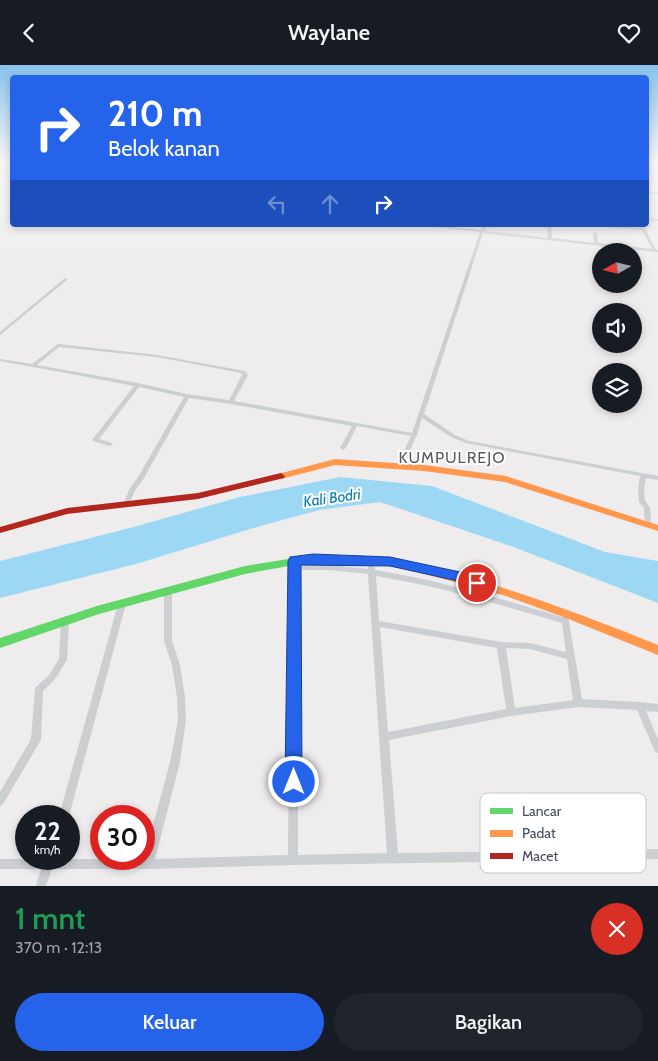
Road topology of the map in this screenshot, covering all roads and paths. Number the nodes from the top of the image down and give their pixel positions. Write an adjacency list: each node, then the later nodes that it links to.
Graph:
1 (457, 227): 6 (street)
2 (485, 227): 6 (street)
3 (549, 227): 8 (street)
4 (615, 227): 5 (street)
5 (642, 227): 12 (street)
6 (482, 232): 8 (street); 20 (street)
7 (596, 233): 9 (street)
8 (550, 239): 10 (street)
9 (596, 243)
10 (592, 244)
11 (642, 249): 12 (street)
12 (657, 251)
13 (66, 279): 14 (street)
14 (0, 334)
15 (0, 360): 16 (street)
16 (32, 366): 17 (street); 19 (street)
17 (138, 385): 18 (street); 23 (street)
18 (187, 397): 19 (street); 28 (street)
19 (231, 402): 21 (street)
20 (421, 415): 22 (street); 26 (street)
21 (354, 425): 22 (street); 24 (street)
22 (414, 435): 25 (street)
23 (110, 445)
24 (343, 448)
25 (399, 467): 28 (street); 29 (street)
26 (642, 475): 27 (street); 29 (street)
27 (658, 478)
28 (127, 502): 31 (street)
29 (648, 524): 30 (street)
30 (658, 528)
31 (0, 530)
32 (370, 561): 33 (street); 34 (street); 37 (street)
33 (294, 564): 34 (street); 35 (street); 55 (street)
34 (372, 572): 37 (street); 39 (street)
35 (168, 592): 36 (street); 52 (street)
36 (122, 604): 38 (street); 51 (street)
37 (564, 617): 42 (street); 43 (street)
38 (64, 621): 40 (street); 50 (street)
39 (376, 623): 41 (street); 48 (street)
40 (0, 643)
41 (501, 645): 43 (street); 47 (street)
42 (658, 650)
43 (570, 657): 44 (street)
44 (578, 703): 45 (street); 47 (street)
45 (639, 706): 46 (street); 49 (street)
46 (658, 708)
47 (511, 712): 48 (street)
48 (384, 737): 54 (street)
49 (658, 749)
50 (0, 801)
51 (67, 805)
52 (155, 838)
53 (480, 857): 54 (street)
54 (393, 858): 55 (street)
55 (293, 859): 58 (street)
56 (15, 863): 57 (street)
57 (0, 864)
58 (155, 864)
59 (47, 870): 60 (street)
60 (41, 886)

